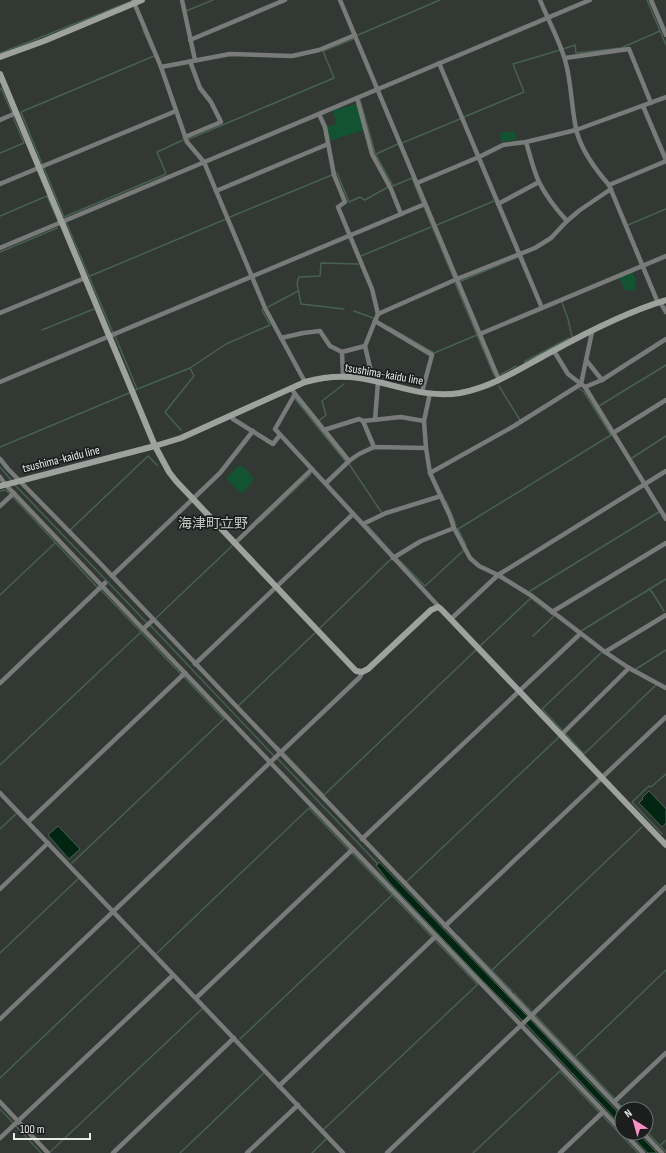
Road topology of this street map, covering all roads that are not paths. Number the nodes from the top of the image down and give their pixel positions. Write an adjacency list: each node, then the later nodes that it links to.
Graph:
1 (142, 0): 8 (street)
2 (182, 0): 12 (street)
3 (285, 0): 12 (street)
4 (340, 0): 10 (street)
5 (540, 0): 9 (street)
6 (590, 0): 9 (street)
7 (651, 0): 11 (street)
8 (134, 2): 13 (street); 17 (street)
9 (547, 18): 14 (street); 16 (street)
10 (355, 35): 15 (street); 19 (street)
11 (666, 35)
12 (190, 40): 15 (street)
13 (0, 57)
14 (565, 58): 22 (street); 28 (street)
15 (193, 60): 17 (street); 29 (street)
16 (439, 63): 19 (street); 32 (street)
17 (161, 67): 24 (street)
18 (0, 74): 25 (street)
19 (378, 89): 21 (street); 37 (street)
20 (666, 97): 22 (street)
21 (357, 98): 26 (street); 43 (street)
22 (651, 103): 23 (street)
23 (643, 106): 28 (street); 33 (street)
24 (176, 111): 29 (street); 35 (street)
25 (16, 113): 27 (street); 35 (street)
26 (319, 114): 31 (street); 34 (street)
27 (0, 120)
28 (576, 130): 30 (street); 39 (street)
29 (185, 137): 34 (street)
30 (526, 142): 32 (street); 36 (street)
31 (328, 144): 40 (street); 46 (street)
32 (479, 157): 37 (street); 42 (street)
33 (666, 161): 39 (street)
34 (204, 162): 40 (street); 45 (street)
35 (39, 168): 38 (street); 45 (street)
36 (539, 182): 42 (street); 44 (street)
37 (417, 183): 41 (street)
38 (0, 184)
39 (610, 187): 44 (street); 50 (street)
40 (216, 191): 51 (street)
41 (425, 204): 43 (street); 53 (street)
42 (498, 204): 48 (street)
43 (402, 214): 46 (street)
44 (566, 221): 48 (street)
45 (62, 222): 47 (street); 52 (street)
46 (350, 236): 51 (street); 58 (street)
47 (0, 248)
48 (519, 253): 53 (street); 55 (street)
49 (666, 256): 50 (street)
50 (642, 266): 54 (street); 55 (street)
51 (252, 277): 62 (street); 63 (street)
52 (85, 278): 57 (street); 62 (street)
53 (457, 279): 58 (street); 61 (street)
54 (661, 302): 56 (street); 60 (street, tsushima-kaidu line)
55 (542, 308): 61 (street)
56 (666, 312)
57 (0, 313)
58 (378, 314): 59 (street)
59 (375, 321): 65 (street); 77 (street)
60 (592, 332): 66 (street, tsushima-kaidu line); 68 (street)
61 (480, 334): 70 (street)
62 (109, 336): 73 (street); 89 (street)
63 (281, 338): 67 (street); 74 (street)
64 (666, 339): 71 (street)
65 (365, 346): 67 (street); 72 (street)
66 (554, 351): 70 (street, tsushima-kaidu line); 75 (street)
67 (342, 352): 69 (street)
68 (586, 360): 71 (street); 75 (street)
69 (343, 376): 72 (street, tsushima-kaidu line); 74 (street, tsushima-kaidu line)
70 (499, 380): 78 (street, tsushima-kaidu line)
71 (602, 380): 75 (street)
72 (376, 381): 77 (street, tsushima-kaidu line); 82 (street)
73 (0, 382)
74 (305, 382): 76 (street, tsushima-kaidu line)
75 (583, 386): 87 (street); 96 (street)
76 (291, 388): 79 (street); 81 (street, tsushima-kaidu line)
77 (422, 392): 78 (street, tsushima-kaidu line)
78 (430, 393): 84 (street)
79 (295, 394): 85 (street); 88 (street)
80 (666, 400): 87 (street)
81 (231, 416): 86 (street); 89 (street, tsushima-kaidu line)
82 (375, 420): 83 (street); 84 (street)
83 (363, 421): 85 (street); 90 (street)
84 (424, 421): 91 (street)
85 (324, 430): 93 (street)
86 (253, 431): 88 (street); 104 (street)
87 (613, 433): 100 (street)
88 (280, 435): 94 (street)
89 (155, 446): 98 (street, tsushima-kaidu line); 104 (street)
90 (374, 447): 91 (street); 93 (street)
91 (426, 448): 96 (street)
92 (0, 459): 98 (street)
93 (349, 461): 99 (street)
94 (312, 469): 99 (street); 111 (street)
95 (666, 471): 100 (street)
96 (430, 473): 103 (street)
97 (0, 477): 101 (street)
98 (18, 481): 101 (street, tsushima-kaidu line); 114 (street)
99 (326, 483): 106 (street)
100 (645, 484): 107 (street); 113 (street)
101 (2, 485): 102 (street)
102 (14, 493): 105 (street); 115 (street)
103 (441, 496): 108 (street); 109 (street)
104 (193, 499): 111 (street); 114 (street)
105 (0, 506)
106 (353, 514): 108 (street); 116 (street)
107 (666, 519)
108 (363, 524): 112 (street)
109 (454, 528): 112 (street); 113 (street)
110 (666, 542): 118 (street)
111 (235, 543): 116 (street)
112 (393, 558): 117 (street)
113 (498, 575): 118 (street); 120 (street)
114 (112, 576): 121 (street)
115 (104, 584): 122 (street); 129 (street)
116 (276, 587): 125 (street); 127 (street)
117 (441, 609): 120 (street); 127 (street)
118 (552, 612): 123 (street)
119 (666, 615): 124 (street)
120 (451, 619): 131 (street)
121 (152, 621): 122 (street); 125 (street)
122 (145, 628): 128 (street)
123 (580, 634): 124 (street); 131 (street)
124 (605, 652): 126 (street)
125 (194, 664): 134 (street)
126 (629, 668): 130 (street); 133 (street)
127 (362, 672): 134 (street)
128 (185, 673): 135 (street); 138 (street)
129 (0, 683)
130 (665, 687)
131 (519, 691): 133 (street); 139 (street)
132 (666, 717): 136 (street)
133 (561, 735): 136 (street)
134 (279, 753): 135 (street); 139 (street)
135 (271, 761): 142 (street); 145 (street)
136 (601, 778): 141 (street); 146 (street)
137 (0, 793): 138 (street)
138 (28, 822): 140 (street)
139 (362, 839): 146 (street)
140 (48, 843): 144 (street); 145 (street)
141 (666, 845)
142 (353, 849): 147 (street); 149 (street)
143 (666, 887): 150 (street)
144 (0, 889)
145 (113, 912): 148 (street); 151 (street)
146 (445, 926): 150 (street)
147 (436, 936): 152 (street); 155 (street)
148 (173, 975): 149 (street); 162 (street)
149 (196, 998): 153 (street)
150 (530, 1016): 152 (street); 158 (street)
151 (0, 1019)
152 (522, 1024): 160 (street); 170 (street)
153 (234, 1038): 155 (street); 167 (street)
154 (666, 1053): 156 (street)
155 (279, 1086): 159 (street)
156 (615, 1101)
157 (0, 1102): 162 (street)
158 (614, 1102)
159 (298, 1105): 168 (street); 169 (street)
160 (603, 1112): 161 (street); 171 (street)
161 (614, 1123)
162 (16, 1124): 163 (street); 166 (street)
163 (0, 1138)
164 (632, 1141): 172 (street)
165 (651, 1141): 173 (street)
166 (48, 1153)
167 (113, 1153)
168 (247, 1153)
169 (343, 1153)
170 (387, 1153)
171 (560, 1153)
172 (643, 1153)
173 (662, 1153)

